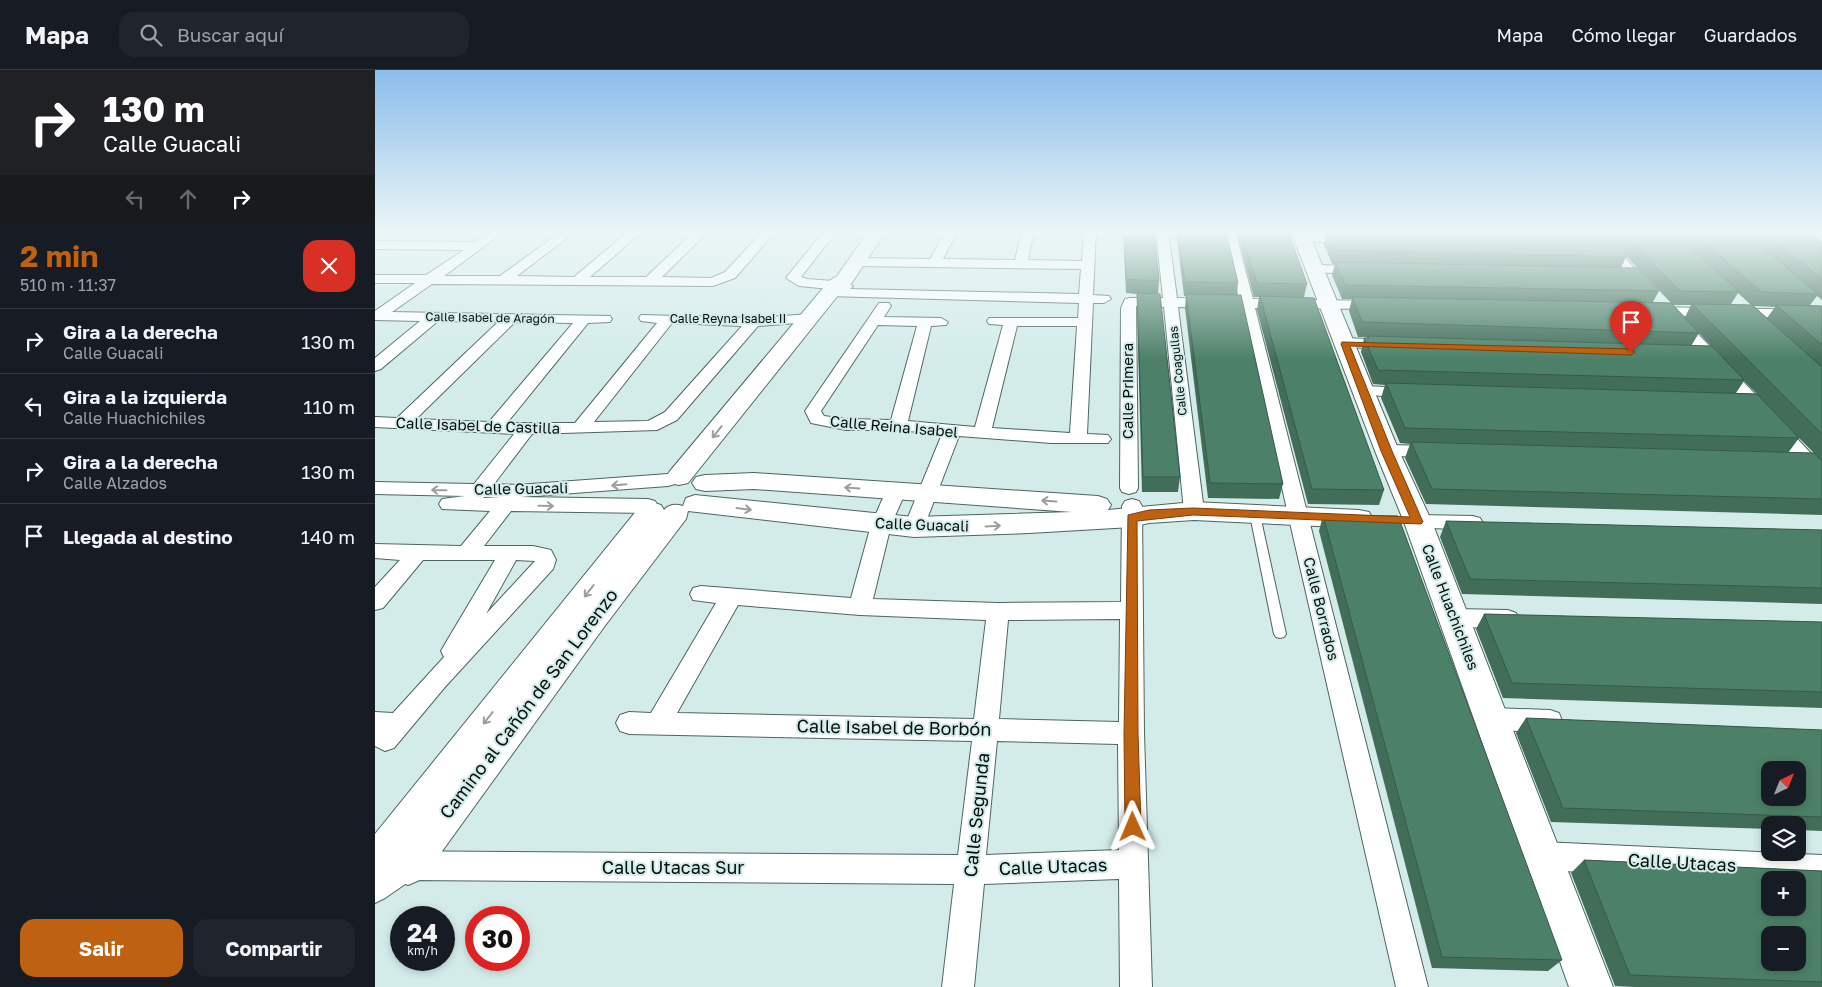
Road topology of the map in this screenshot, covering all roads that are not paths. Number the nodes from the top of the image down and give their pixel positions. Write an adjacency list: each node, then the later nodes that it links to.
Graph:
1 (436, 274): 16 (street)
2 (511, 274): 17 (street)
3 (586, 274): 18 (street)
4 (658, 274): 19 (street)
5 (731, 274): 19 (street)
6 (796, 274): 20 (street)
7 (849, 274): 20 (street, Camino al Cañón de San Lorenzo)
8 (1089, 274): 21 (street)
9 (1167, 274): 24 (street, Calle Coagullas)
10 (1239, 274): 25 (street, Calle Borrados)
11 (1315, 274): 26 (street, Calle Huachichiles)
12 (1631, 274): 14 (street)
13 (1613, 275): 14 (street)
14 (1633, 276): 30 (street)
15 (375, 279): 16 (street)
16 (428, 279): 17 (street); 32 (street)
17 (503, 280): 18 (street)
18 (577, 281): 19 (street)
19 (649, 282)
20 (840, 288): 21 (street); 36 (street, Camino al Cañón de San Lorenzo); 75 (street, Camino al Cañón de San Lorenzo)
21 (1088, 299): 22 (street); 45 (street)
22 (1104, 299)
23 (1735, 300): 31 (street)
24 (1170, 301): 25 (street); 79 (street, Calle Primera); 80 (street, Calle Coagullas)
25 (1246, 302): 26 (street); 83 (street, Calle Borrados)
26 (1329, 304): 27 (street); 47 (street, Calle Huachichiles)
27 (1397, 305)
28 (1820, 309): 31 (street)
29 (1639, 311): 30 (street)
30 (1669, 312): 31 (street); 50 (street)
31 (1749, 313): 46 (street)
32 (376, 316): 33 (street, Calle Isabel de Aragón)
33 (433, 318): 34 (street, Calle Isabel de Aragón); 51 (street)
34 (511, 318): 37 (street, Calle Isabel de Aragón); 57 (street)
35 (645, 318): 39 (street, Calle Reyna Isabel II)
36 (810, 318): 40 (street, Calle Reyna Isabel II); 75 (street, Camino al Cañón de San Lorenzo, one-way to 75)
37 (584, 319): 38 (street, Calle Isabel de Aragón); 59 (street)
38 (605, 319)
39 (668, 319): 40 (street, Calle Reyna Isabel II); 61 (street, Calle Isabel de Castilla)
40 (754, 322): 61 (street, Calle Isabel de Castilla)
41 (925, 322): 42 (street); 58 (street); 58 (street, Calle Reina Isabel)
42 (941, 322)
43 (994, 322): 44 (street)
44 (1011, 322): 45 (street); 63 (street)
45 (1085, 322): 65 (street)
46 (1764, 327)
47 (1345, 344): 48 (street); 52 (street, Calle Huachichiles)
48 (1404, 345)
49 (1688, 354): 50 (street)
50 (1707, 354): 55 (street)
51 (375, 366)
52 (1364, 391): 53 (street); 66 (street, Calle Huachichiles)
53 (1424, 393)
54 (1731, 402): 55 (street)
55 (1751, 402): 69 (street)
56 (375, 422): 57 (street, Calle Isabel de Castilla)
57 (401, 424): 59 (street, Calle Isabel de Castilla)
58 (898, 426): 62 (street, Calle Reina Isabel)
59 (494, 427): 60 (street, Calle Isabel de Castilla)
60 (527, 428): 61 (street, Calle Isabel de Castilla); 76 (street)
61 (581, 428)
62 (952, 432): 63 (street, Calle Reina Isabel); 74 (street)
63 (983, 434): 65 (street, Calle Reina Isabel)
64 (1102, 439): 65 (street, Calle Reina Isabel)
65 (1078, 440)
66 (1387, 451): 67 (street); 84 (street, Calle Huachichiles)
67 (1455, 452)
68 (1789, 461): 69 (street)
69 (1808, 461): 70 (street)
70 (1822, 476)
71 (375, 488): 76 (street, Calle Guacali, one-way to 71)
72 (517, 491): 75 (street, Calle Guacali, one-way to 72); 76 (street, Calle Guacali); 78 (street)
73 (896, 492): 74 (street, Calle Guacali); 75 (street, Calle Guacali, one-way to 75); 86 (street)
74 (928, 493): 81 (street, Calle Guacali, one-way to 74); 87 (street)
75 (678, 494): 78 (street, Calle Guacali, one-way to 75); 86 (street, Calle Guacali, one-way to 86); 111 (street, Camino al Cañón de San Lorenzo, one-way to 111); 112 (street, Camino al Cañón de San Lorenzo)
76 (474, 497): 77 (street, Calle Guacali); 78 (street, Calle Guacali)
77 (375, 501)
78 (504, 506): 90 (street)
79 (1135, 507): 80 (street, Calle Guacali); 81 (street, Calle Guacali); 96 (street, Calle Primera)
80 (1193, 511): 82 (street, Calle Guacali)
81 (1079, 512): 87 (street, Calle Guacali, one-way to 81)
82 (1255, 515): 83 (street, Calle Guacali); 100 (lane)
83 (1299, 516): 84 (street, Calle Guacali); 118 (street, Calle Borrados)
84 (1417, 522): 85 (street, Calle Guacali); 98 (street, Calle Huachichiles)
85 (1497, 524)
86 (881, 525): 87 (street, Calle Guacali); 95 (street)
87 (914, 527)
88 (375, 551): 89 (street)
89 (418, 553): 90 (street); 94 (street)
90 (467, 553): 91 (street)
91 (510, 554): 101 (street); 101 (street)
92 (701, 594): 93 (street)
93 (733, 596): 95 (street); 105 (street)
94 (375, 602)
95 (860, 608): 97 (street)
96 (1132, 610): 97 (street); 108 (street, Calle Primera)
97 (998, 612): 107 (street, Calle Segunda)
98 (1454, 618): 99 (street); 102 (street, Calle Huachichiles)
99 (1533, 620)
100 (1279, 634)
101 (437, 680): 106 (street)
102 (1492, 719): 103 (street); 109 (street, Calle Huachichiles)
103 (1569, 722)
104 (629, 723): 105 (street, Calle Isabel de Borbón)
105 (658, 724): 107 (street, Calle Isabel de Borbón)
106 (387, 729)
107 (985, 730): 108 (street, Calle Isabel de Borbón); 114 (street, Calle Segunda)
108 (1131, 733): 110 (street, Calle Primera)
109 (1542, 856): 113 (street, Calle Utacas); 119 (street, Calle Huachichiles)
110 (1134, 864): 114 (street, Calle Utacas); 117 (street, Calle Primera)
111 (375, 865): 112 (street, Calle Utacas Sur)
112 (408, 865): 114 (street, Calle Utacas Sur); 115 (street, Camino al Cañón de San Lorenzo)
113 (1822, 869)
114 (972, 870): 116 (street, Calle Segunda)
115 (375, 888)
116 (958, 987)
117 (1136, 987)
118 (1411, 987)
119 (1591, 987)

